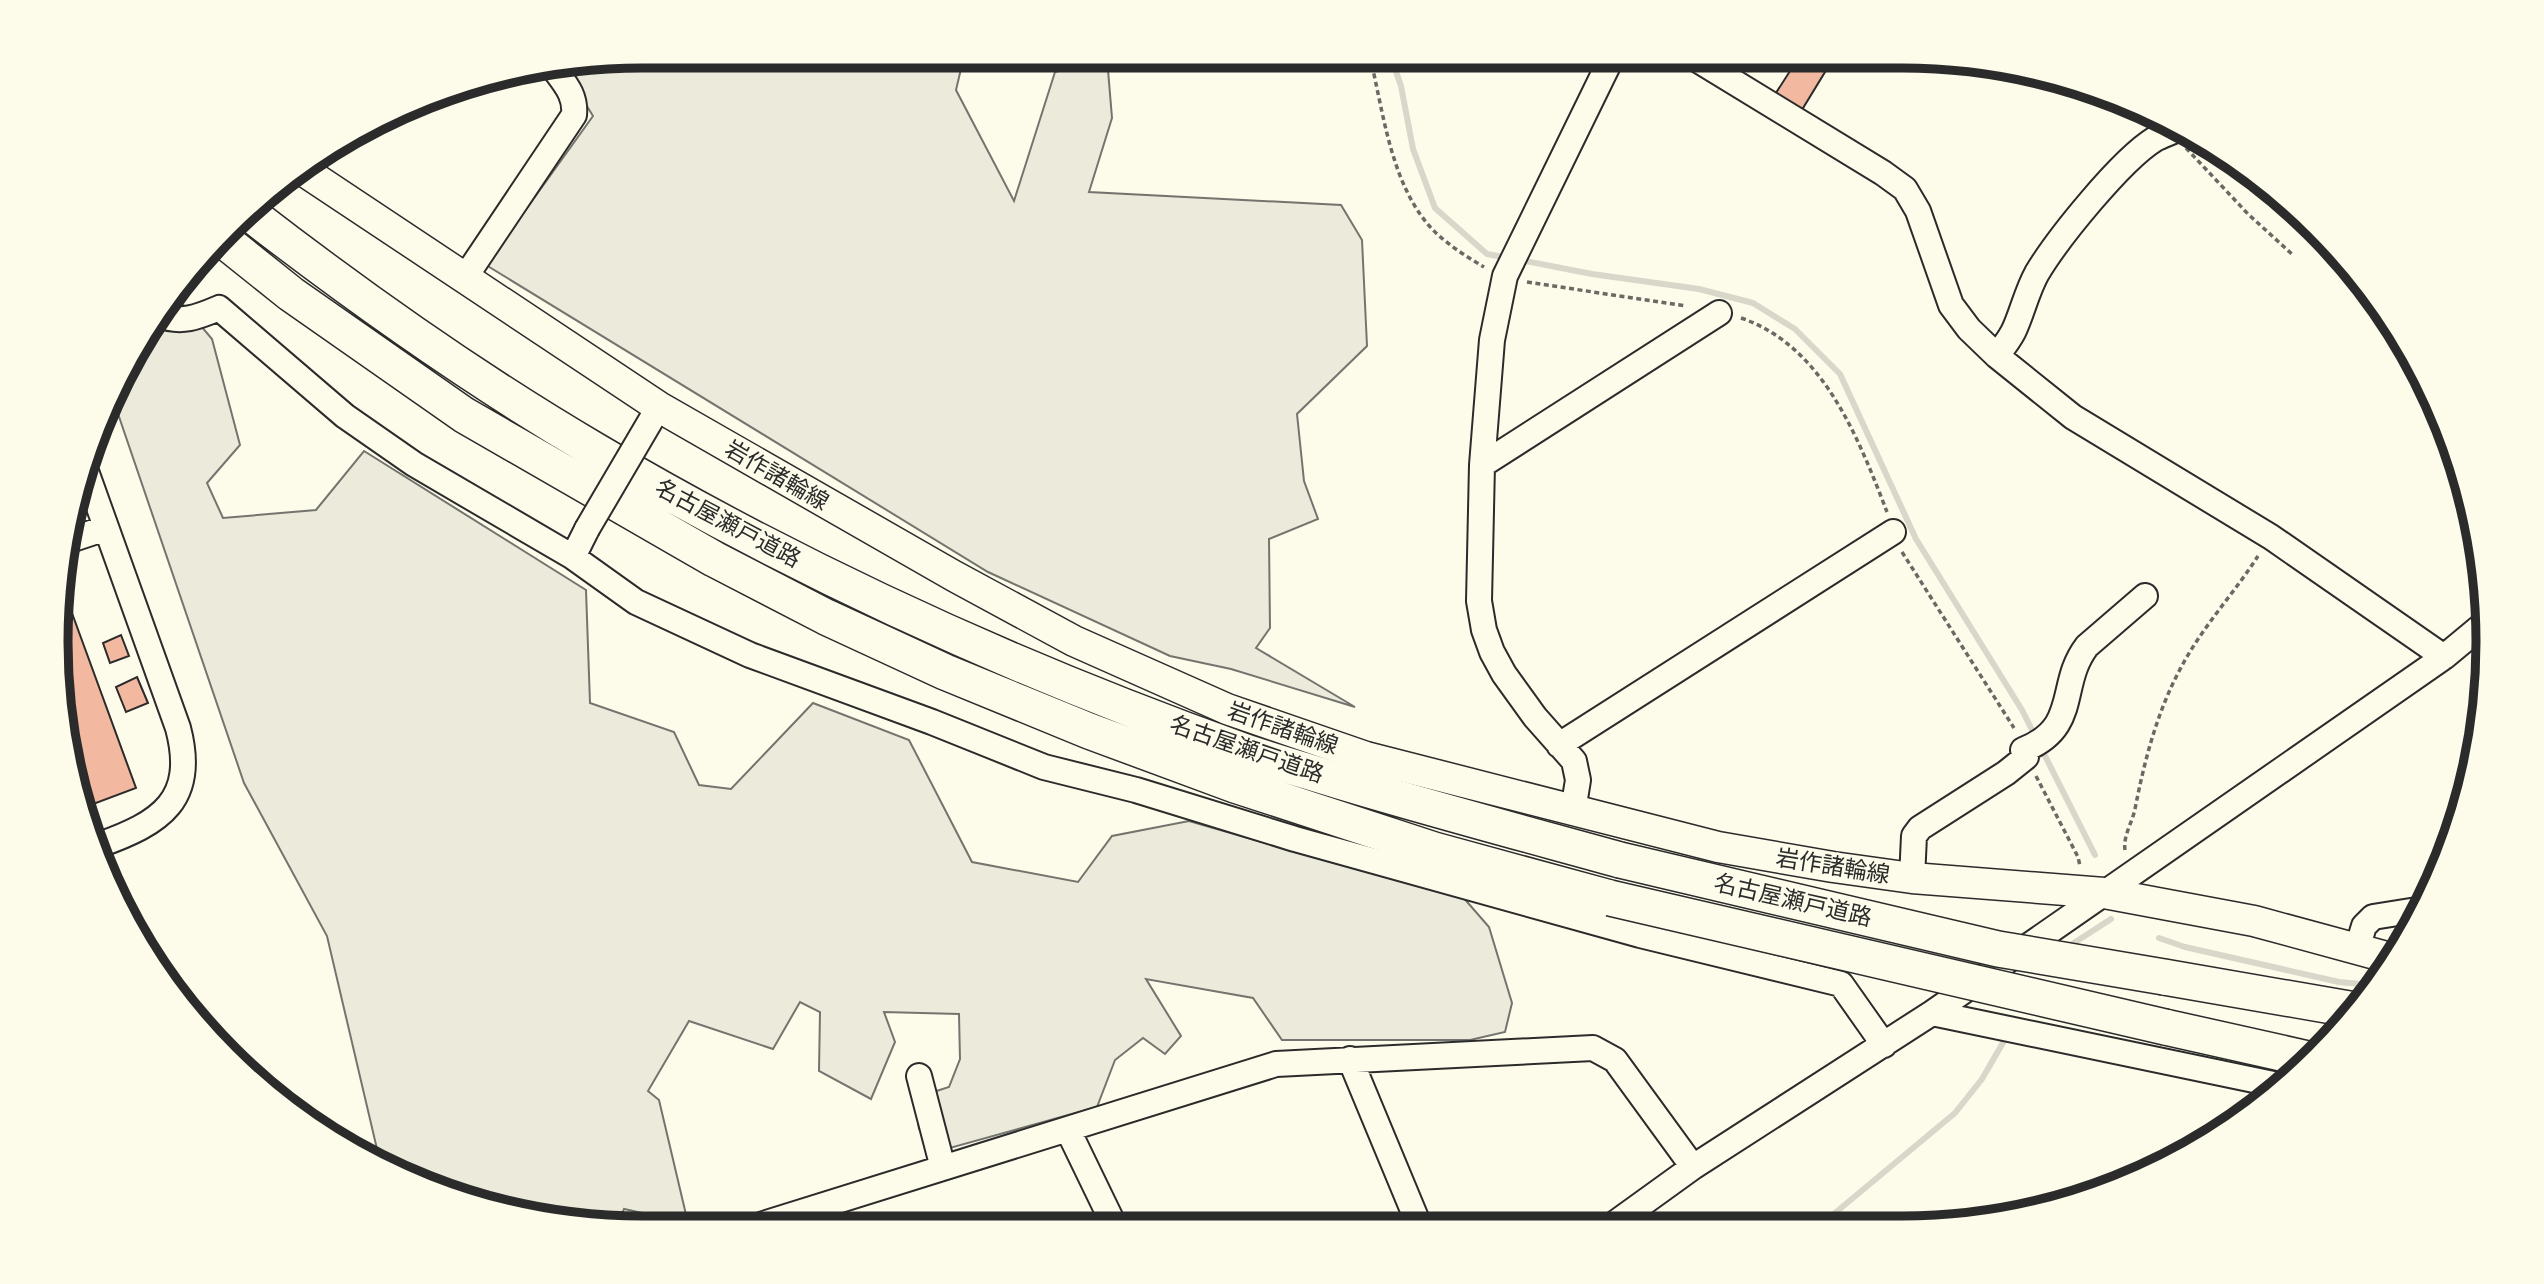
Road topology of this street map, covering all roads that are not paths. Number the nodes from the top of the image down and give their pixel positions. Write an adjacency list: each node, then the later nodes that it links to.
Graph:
1 (1607, 68): 13 (street)
2 (1711, 68): 11 (street)
3 (558, 74): 8 (street)
4 (2168, 134): 11 (street)
5 (310, 175): 8 (main road, 岩作諸輪線)
6 (256, 218): 30 (highway, 名古屋瀬戸道路, bridge)
7 (229, 244): 33 (highway, 名古屋瀬戸道路, bridge)
8 (464, 279): 12 (main road, 岩作諸輪線)
9 (1719, 313): 13 (street)
10 (168, 318): 18 (street)
11 (1997, 356): 21 (street)
12 (655, 413): 18 (street, bridge); 23 (main road, 岩作諸輪線)
13 (1482, 465): 22 (street)
14 (91, 485): 15 (street)
15 (106, 528): 17 (street); 24 (street)
16 (1893, 533): 22 (street)
17 (78, 537)
18 (573, 557): 32 (street)
19 (2145, 596): 25 (street)
20 (2476, 630): 21 (street)
21 (2444, 657): 26 (street)
22 (1559, 745): 23 (street)
23 (1573, 811): 25 (main road, 岩作諸輪線)
24 (105, 843)
25 (1912, 878): 26 (main road, 岩作諸輪線)
26 (2104, 893): 28 (main road, 岩作諸輪線); 31 (street)
27 (2409, 911): 28 (street)
28 (2357, 949): 29 (main road, 岩作諸輪線)
29 (2382, 956)
30 (2343, 1008)
31 (1932, 1013): 32 (street); 36 (street)
32 (1884, 1045): 38 (street)
33 (2298, 1057)
34 (1350, 1059): 37 (street); 38 (street); 42 (street)
35 (919, 1076): 39 (street)
36 (2268, 1083)
37 (1068, 1130): 39 (street); 41 (street)
38 (1693, 1167): 43 (street)
39 (943, 1168): 40 (street)
40 (811, 1216)
41 (1110, 1216)
42 (1416, 1216)
43 (1637, 1216)

